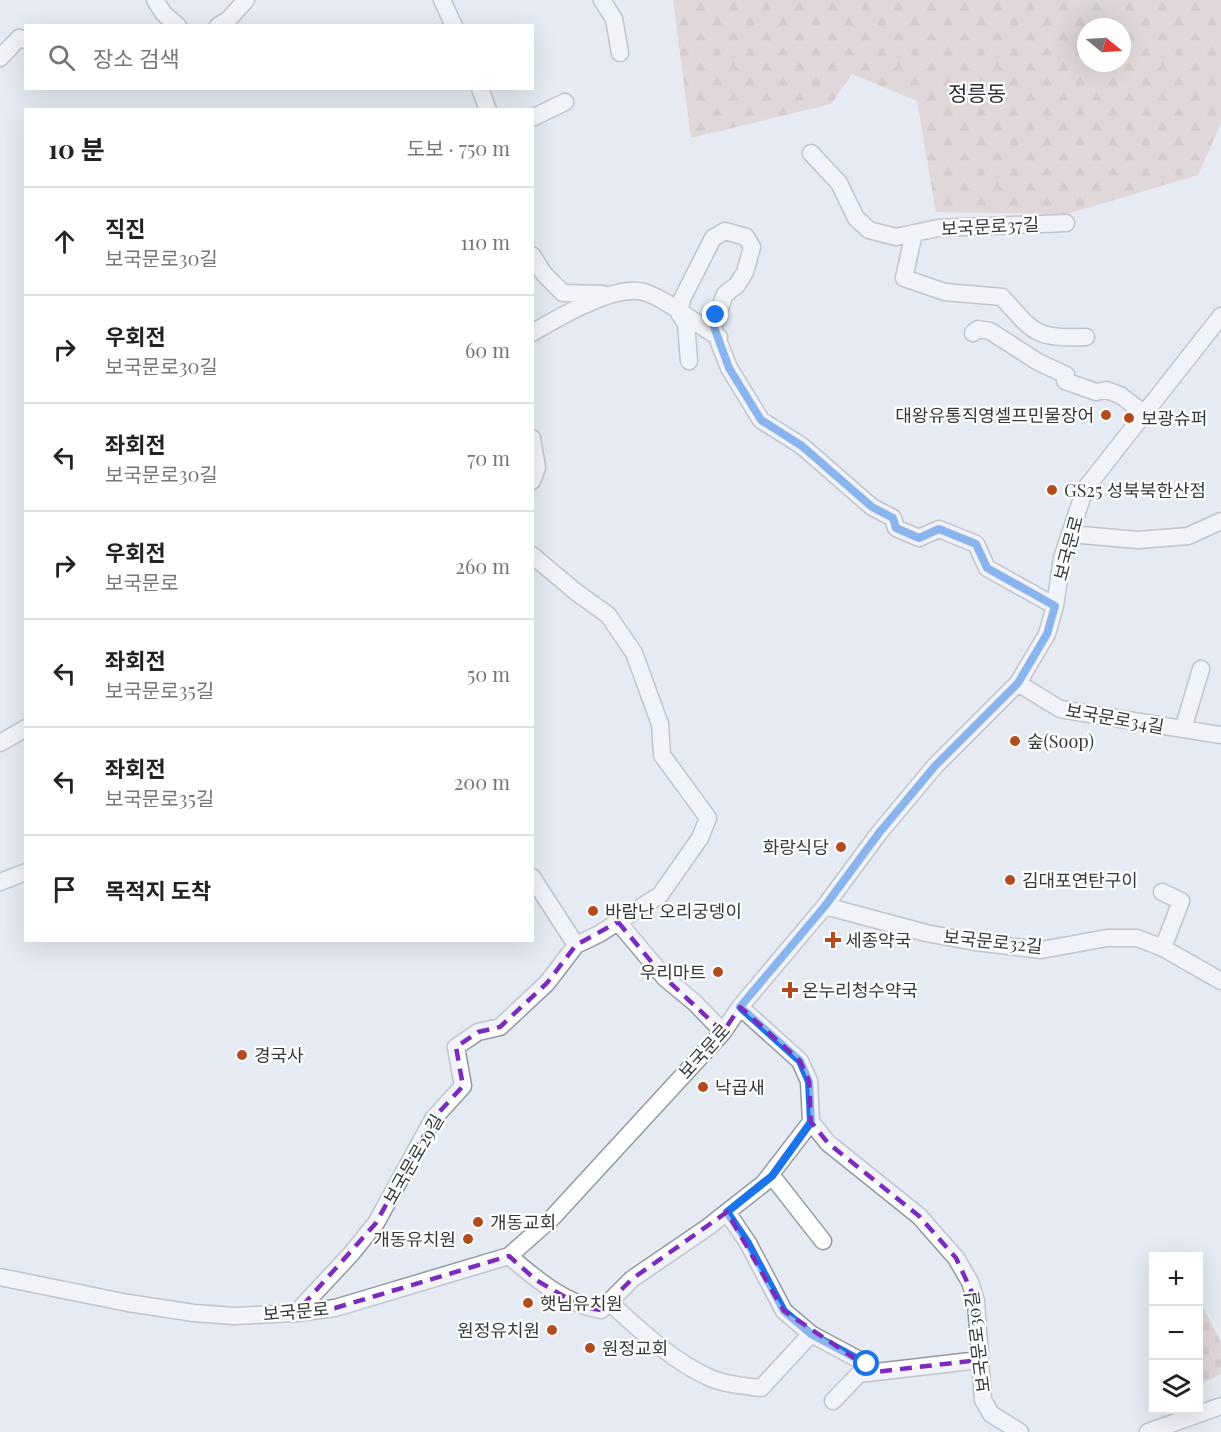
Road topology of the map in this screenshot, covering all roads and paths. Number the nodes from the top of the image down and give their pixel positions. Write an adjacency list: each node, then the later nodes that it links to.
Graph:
1 (155, 0): 5 (street)
2 (246, 0): 6 (street)
3 (442, 0): 7 (street)
4 (602, 0): 9 (street)
5 (176, 24)
6 (221, 24)
7 (453, 24)
8 (24, 39): 10 (street)
9 (620, 53)
10 (0, 58)
11 (481, 90): 13 (street)
12 (565, 102): 14 (street)
13 (487, 108)
14 (534, 117)
15 (811, 153): 17 (street, 보국문로37길)
16 (1066, 223): 17 (street, 보국문로37길)
17 (914, 233): 24 (street)
18 (534, 258): 19 (street)
19 (613, 295): 20 (street); 22 (street)
20 (679, 312): 26 (street); 26 (street); 28 (street)
21 (1221, 316): 29 (street, 보국문로)
22 (534, 332)
23 (973, 333): 27 (street)
24 (1040, 333): 25 (street); 27 (street)
25 (1086, 336)
26 (719, 337): 35 (street)
27 (1029, 357): 29 (street)
28 (689, 361)
29 (1145, 414): 33 (street, 보국문로)
30 (534, 450): 31 (street)
31 (534, 476)
32 (1221, 521): 33 (street)
33 (1070, 534): 35 (street, 보국문로)
34 (534, 557): 47 (street, 보국문로29길)
35 (1055, 606): 37 (street, 보국문로)
36 (1201, 669): 39 (street, 보국문로34길)
37 (1018, 683): 39 (street, 보국문로34길); 46 (street, 보국문로)
38 (24, 729): 41 (street)
39 (1183, 729): 40 (street, 보국문로34길)
40 (1221, 735)
41 (0, 743)
42 (24, 873): 44 (street)
43 (534, 880): 48 (street)
44 (0, 882)
45 (1162, 892): 49 (street)
46 (825, 906): 49 (street, 보국문로32길); 51 (street, 보국문로)
47 (618, 922): 48 (street, 보국문로29길); 52 (street)
48 (576, 945): 60 (street, 보국문로29길)
49 (1163, 948): 50 (street, 보국문로32길)
50 (1221, 981)
51 (740, 1007): 52 (street, 보국문로); 53 (street)
52 (723, 1032): 57 (street, 보국문로)
53 (811, 1122): 54 (street); 62 (street, 보국문로30길)
54 (772, 1176): 55 (street); 56 (street)
55 (727, 1212): 59 (street); 61 (street)
56 (823, 1241)
57 (509, 1256): 59 (street); 60 (street, 보국문로)
58 (0, 1277): 60 (street, 보국문로)
59 (610, 1303): 61 (street)
60 (296, 1313)
61 (811, 1334): 63 (street)
62 (979, 1360): 63 (street); 66 (street, 보국문로30길)
63 (875, 1372): 64 (street)
64 (833, 1401)
65 (1221, 1406): 67 (street)
66 (1020, 1432)
67 (1148, 1432)

